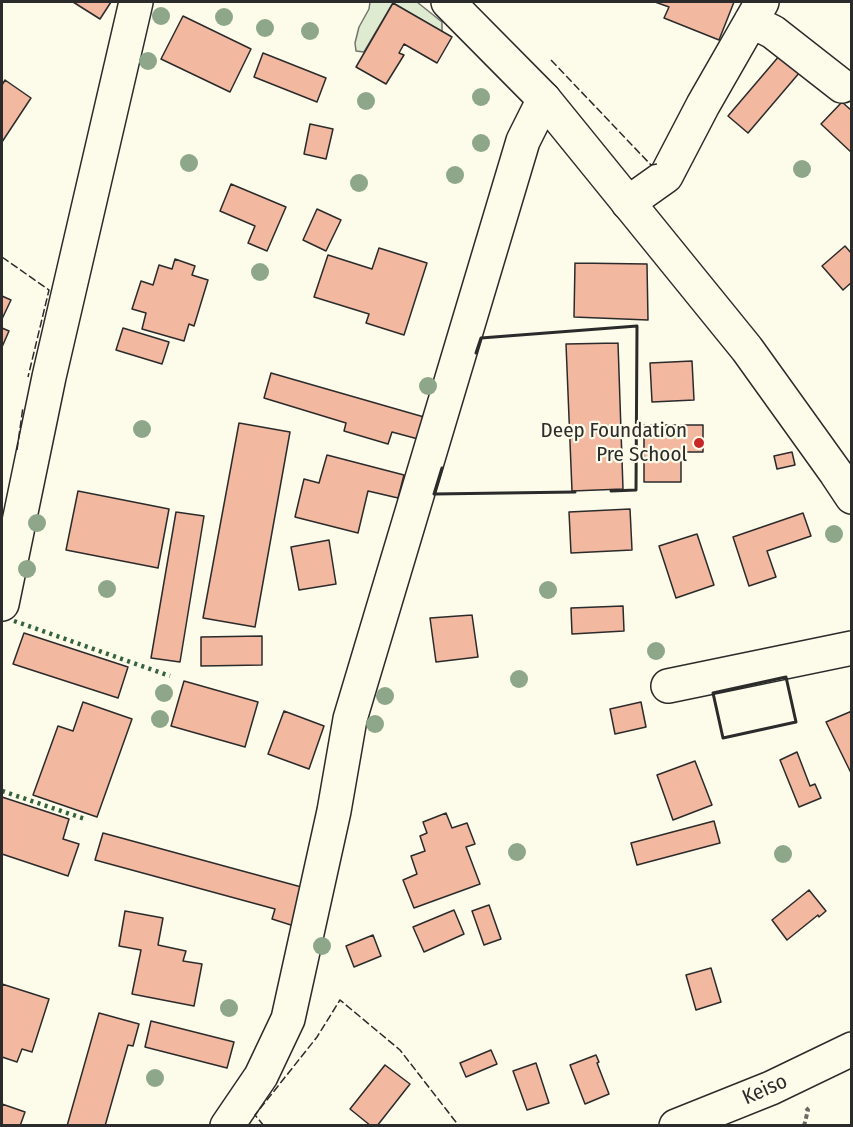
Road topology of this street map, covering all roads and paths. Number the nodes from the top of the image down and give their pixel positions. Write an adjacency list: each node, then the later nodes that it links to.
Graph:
1 (136, 2): 8 (street)
2 (448, 2): 5 (street)
3 (757, 11): 4 (street); 6 (street)
4 (842, 86)
5 (544, 99): 6 (street); 12 (street)
6 (628, 202): 7 (street)
7 (846, 478)
8 (2, 604)
9 (852, 648): 10 (street)
10 (668, 686)
11 (852, 1049): 13 (street, Keiso)
12 (227, 1125)
13 (676, 1125)

